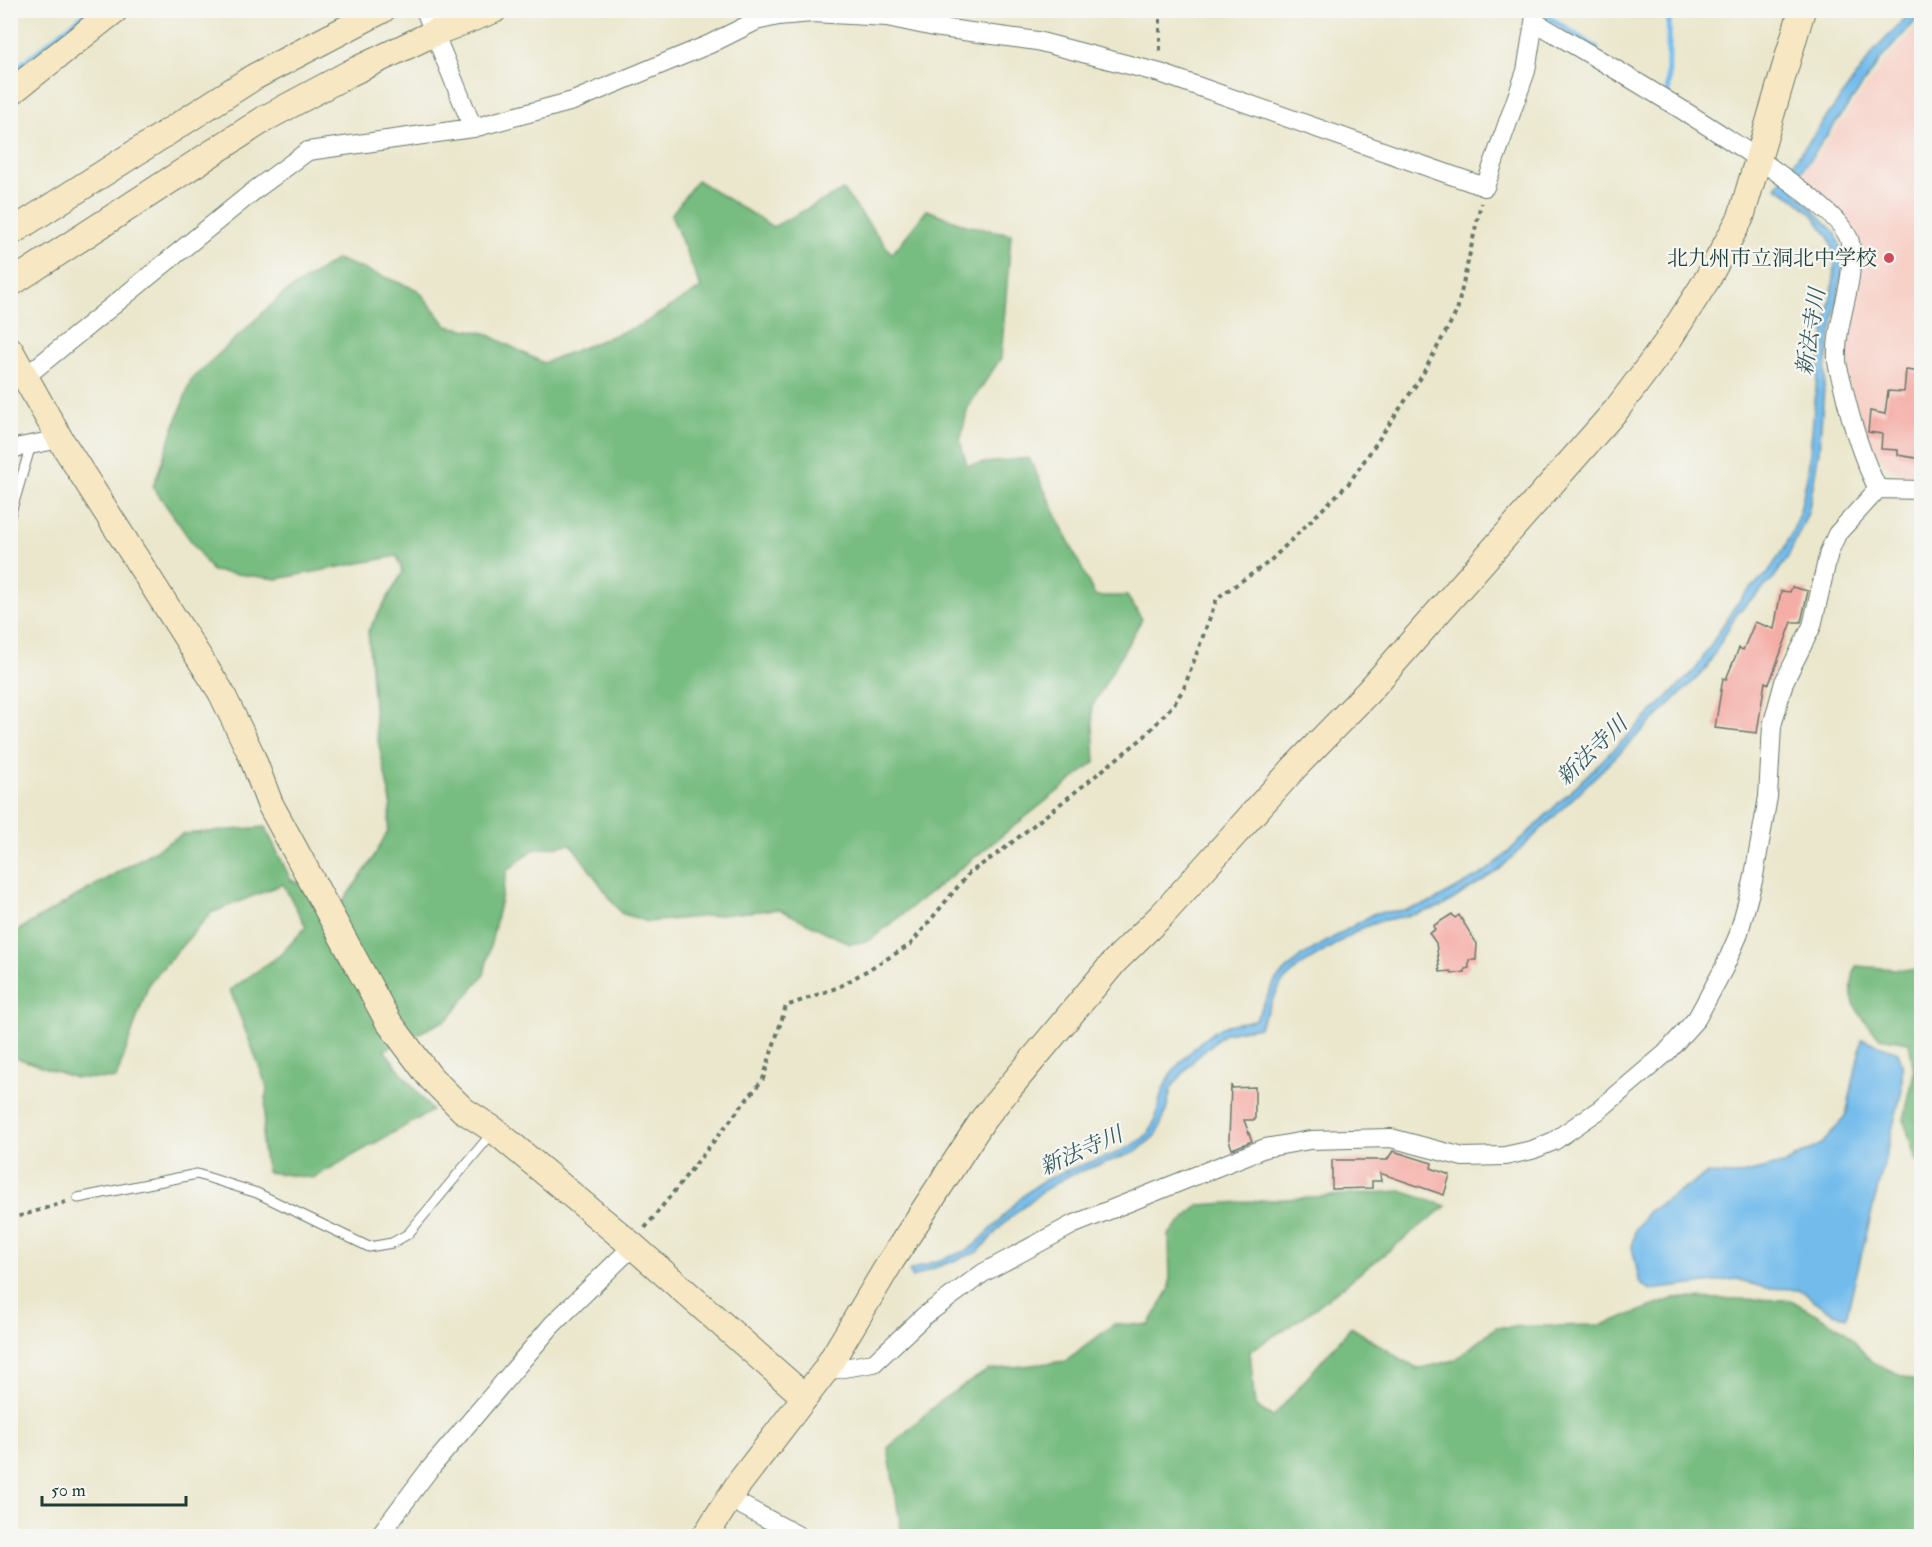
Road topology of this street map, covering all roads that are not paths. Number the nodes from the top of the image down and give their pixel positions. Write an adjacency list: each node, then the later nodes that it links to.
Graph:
1 (115, 10): 7 (street)
2 (382, 10): 10 (street)
3 (494, 10): 6 (street)
4 (1802, 10): 9 (street)
5 (1535, 16): 8 (street); 9 (street)
6 (430, 22): 8 (street); 11 (street)
7 (10, 93)
8 (473, 128): 13 (street)
9 (1757, 157): 17 (street); 23 (street)
10 (10, 233)
11 (10, 284)
12 (10, 350): 13 (street)
13 (25, 377): 14 (street)
14 (60, 439): 15 (street); 20 (street)
15 (31, 445): 16 (street); 19 (lane)
16 (10, 449)
17 (1878, 489): 18 (street); 23 (street)
18 (1922, 490)
19 (10, 516)
20 (494, 1130): 21 (lane); 22 (street)
21 (78, 1198)
22 (633, 1246): 24 (street); 26 (street)
23 (825, 1371): 24 (street)
24 (805, 1397): 25 (street)
25 (730, 1499): 27 (street); 28 (street)
26 (379, 1536)
27 (705, 1536)
28 (799, 1536)

